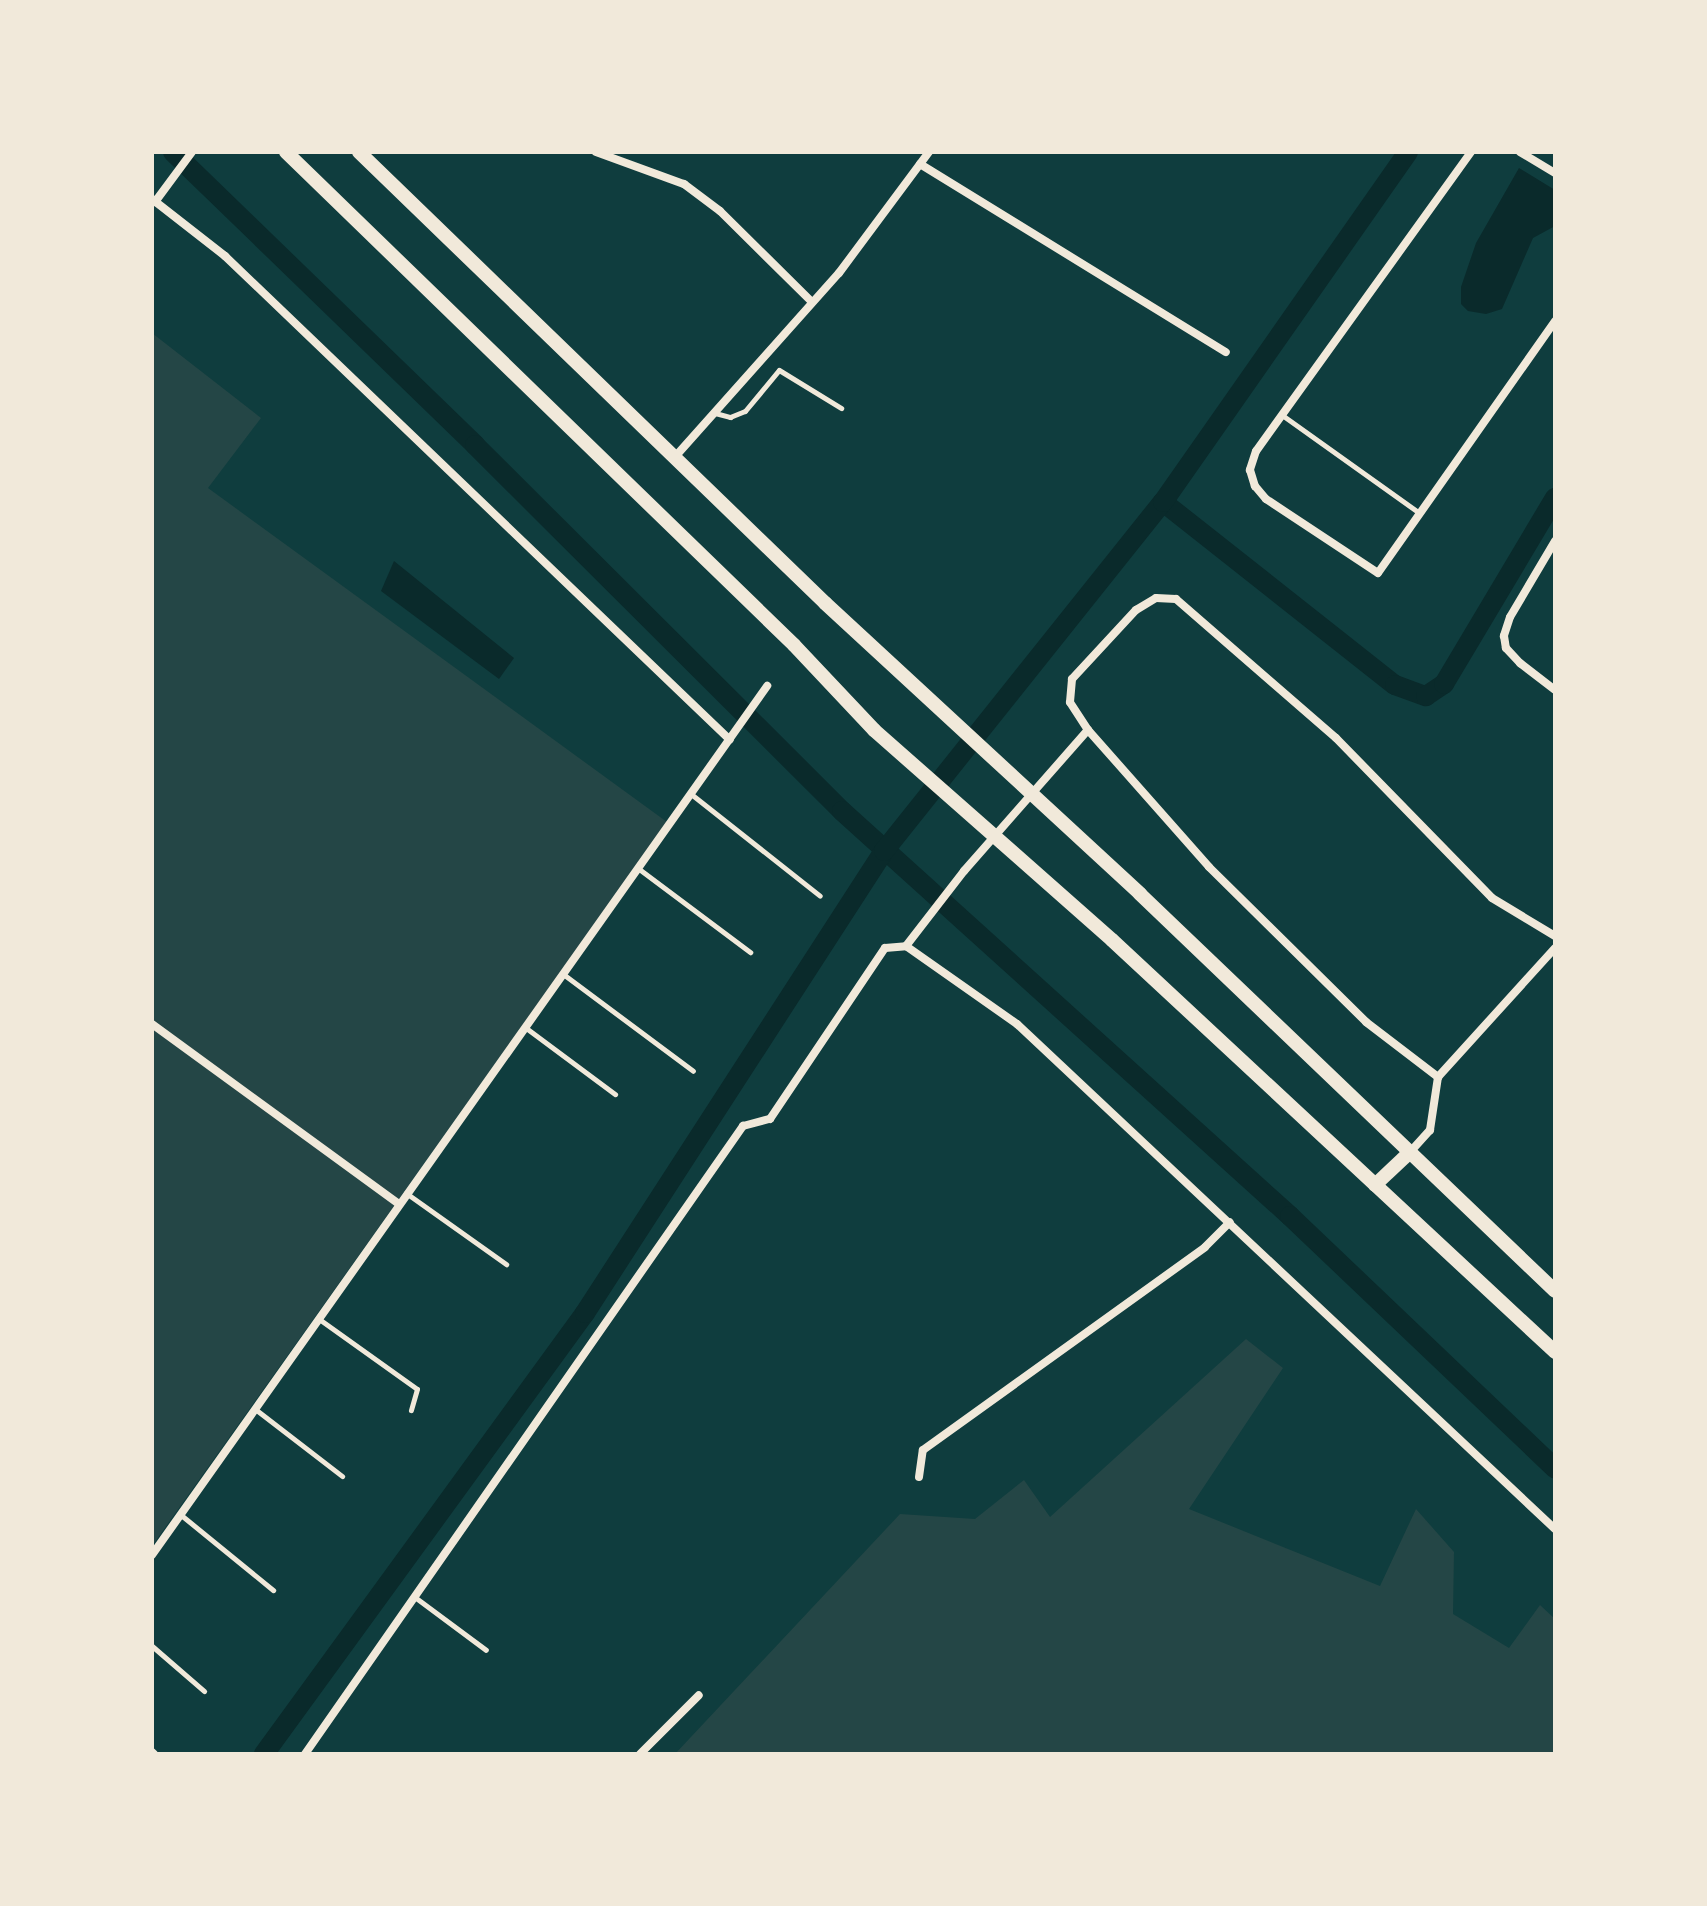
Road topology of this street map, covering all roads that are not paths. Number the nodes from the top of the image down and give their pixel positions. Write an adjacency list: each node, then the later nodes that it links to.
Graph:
1 (192, 152): 10 (street)
2 (286, 152): 38 (main road)
3 (359, 152): 17 (main road)
4 (596, 152): 11 (street)
5 (1471, 152): 16 (street)
6 (1520, 152): 9 (street)
7 (927, 153): 8 (street)
8 (920, 164): 11 (street); 13 (street)
9 (1555, 173)
10 (156, 199): 23 (street)
11 (812, 302): 15 (street)
12 (1555, 321): 18 (street)
13 (1226, 352)
14 (841, 408): 15 (lane)
15 (715, 413): 17 (street)
16 (1281, 414): 18 (lane); 18 (street)
17 (674, 458): 37 (main road)
18 (1418, 512)
19 (1555, 541): 21 (street)
20 (767, 686): 23 (street)
21 (1555, 690)
22 (1088, 730): 27 (street); 28 (street); 35 (street)
23 (732, 736): 24 (street)
24 (691, 794): 25 (street); 26 (lane)
25 (638, 868): 30 (lane); 31 (street)
26 (820, 896)
27 (1555, 936)
28 (906, 946): 41 (street); 54 (street)
29 (1555, 948): 35 (street)
30 (750, 952)
31 (563, 974): 33 (street); 34 (lane)
32 (152, 1024): 40 (street)
33 (525, 1027): 36 (lane); 39 (street)
34 (693, 1071)
35 (1438, 1077): 37 (street)
36 (615, 1094)
37 (1410, 1152): 38 (main road); 43 (main road)
38 (1375, 1185): 45 (main road)
39 (406, 1193): 40 (street); 42 (lane)
40 (399, 1204): 44 (street)
41 (1230, 1222): 49 (street); 51 (street)
42 (506, 1264)
43 (1555, 1291)
44 (318, 1319): 46 (street); 47 (lane)
45 (1555, 1352)
46 (255, 1409): 48 (lane); 50 (street)
47 (411, 1410)
48 (342, 1476)
49 (919, 1477)
50 (180, 1515): 52 (street); 53 (lane)
51 (1555, 1529)
52 (152, 1555)
53 (273, 1590)
54 (416, 1598): 56 (lane); 59 (street)
55 (152, 1646): 57 (lane)
56 (486, 1650)
57 (204, 1691)
58 (699, 1695): 60 (street)
59 (305, 1754)
60 (640, 1754)

